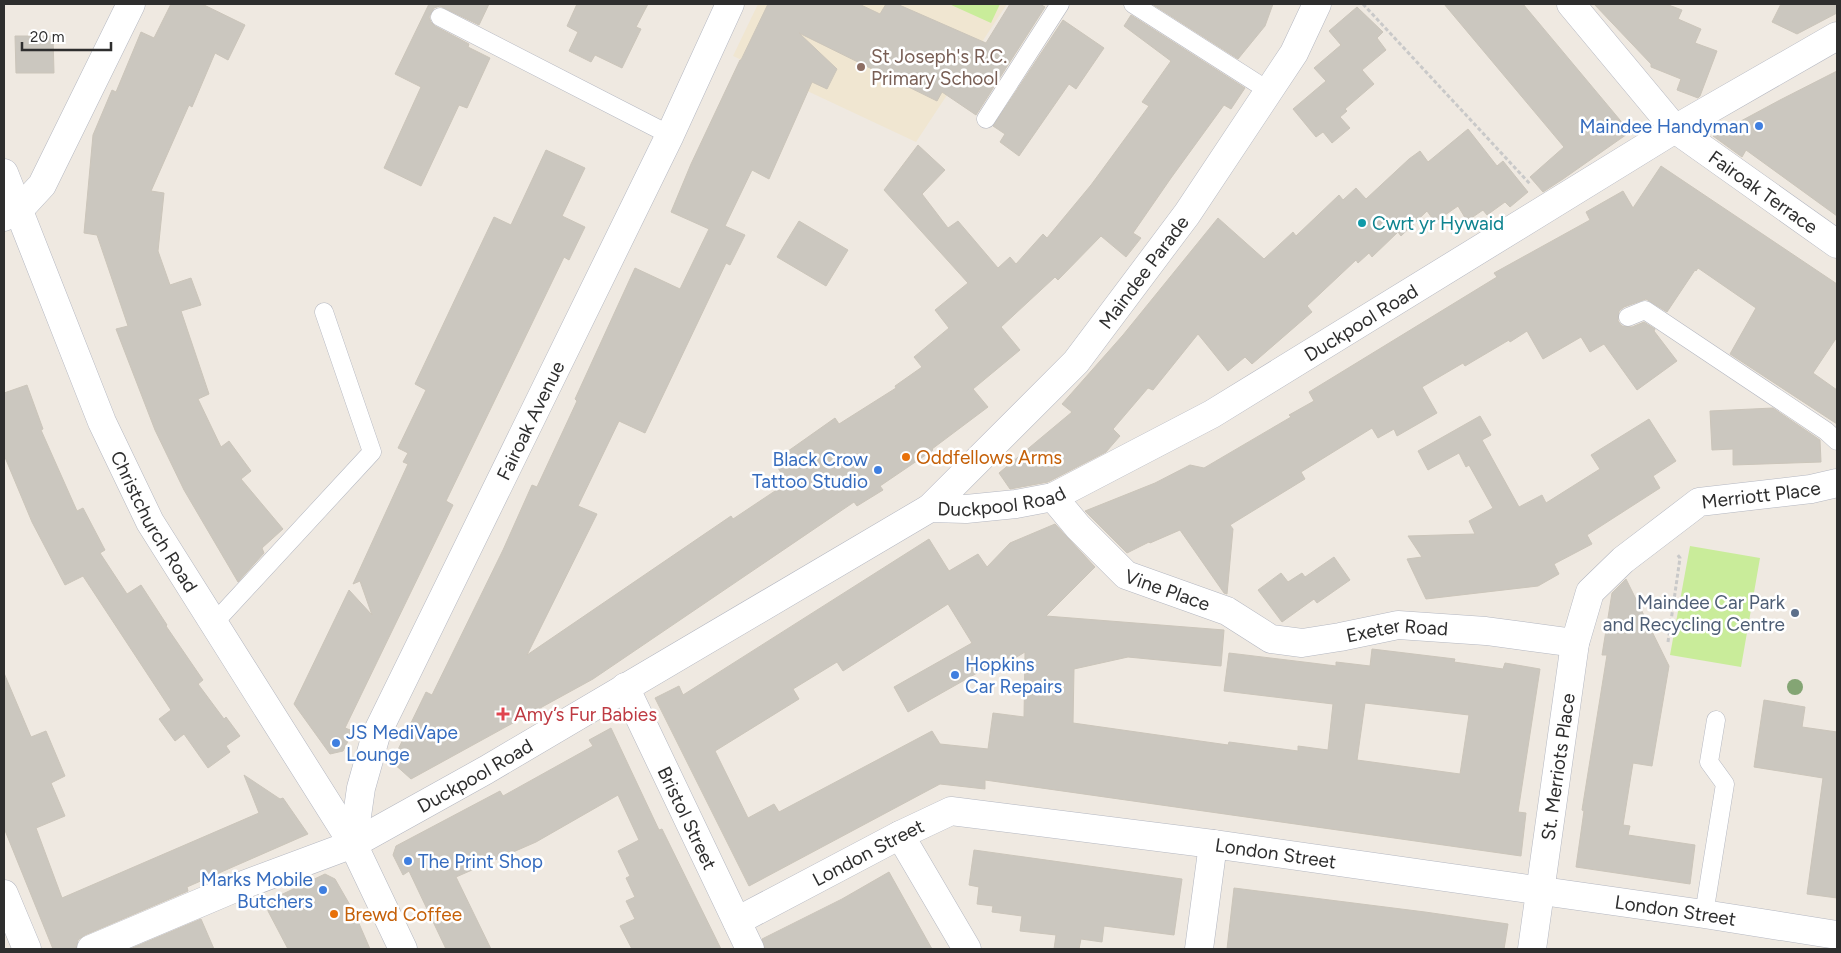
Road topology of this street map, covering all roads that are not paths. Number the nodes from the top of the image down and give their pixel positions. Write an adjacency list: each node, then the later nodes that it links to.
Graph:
1 (131, 4): 14 (street)
2 (730, 4): 12 (street, Fairoak Avenue)
3 (1060, 4): 10 (lane)
4 (1133, 4): 9 (lane)
5 (1317, 4): 9 (street, Maindee Parade)
6 (1571, 4): 11 (street, Fairoak Terrace)
7 (440, 18): 12 (lane)
8 (1837, 36): 11 (street, Duckpool Road)
9 (1269, 91): 21 (street, Maindee Parade)
10 (986, 119)
11 (1675, 129): 15 (street, Fairoak Terrace); 20 (street, Duckpool Road)
12 (670, 135): 28 (street, Fairoak Avenue)
13 (4, 173): 14 (street, Christchurch Road)
14 (11, 214): 23 (street, Christchurch Road)
15 (1837, 244)
16 (324, 312): 23 (lane)
17 (1628, 317): 18 (lane)
18 (1837, 441)
19 (1837, 482): 24 (street, Merriott Place)
20 (1053, 497): 21 (street, Duckpool Road); 22 (street, Vine Place)
21 (930, 508): 25 (street, Duckpool Road)
22 (1226, 611): 24 (street, Exeter Road)
23 (214, 622): 28 (street, Christchurch Road)
24 (1575, 643): 30 (street, St. Merriots Place)
25 (625, 687): 28 (street, Duckpool Road); 33 (street, Bristol Street)
26 (1716, 720): 32 (lane)
27 (900, 835): 29 (street, London Street); 33 (street, London Street); 39 (street)
28 (353, 844): 36 (street, Duckpool Road); 37 (street, Christchurch Road)
29 (1212, 844): 30 (street, London Street); 40 (street)
30 (1540, 892): 32 (street, London Street); 41 (street, St. Merriots Place)
31 (4, 894): 35 (street)
32 (1704, 914): 34 (street, London Street)
33 (737, 921): 38 (street, Bristol Street)
34 (1837, 935)
35 (27, 949)
36 (91, 949)
37 (403, 949)
38 (750, 949)
39 (967, 949)
40 (1200, 949)
41 (1532, 949)

